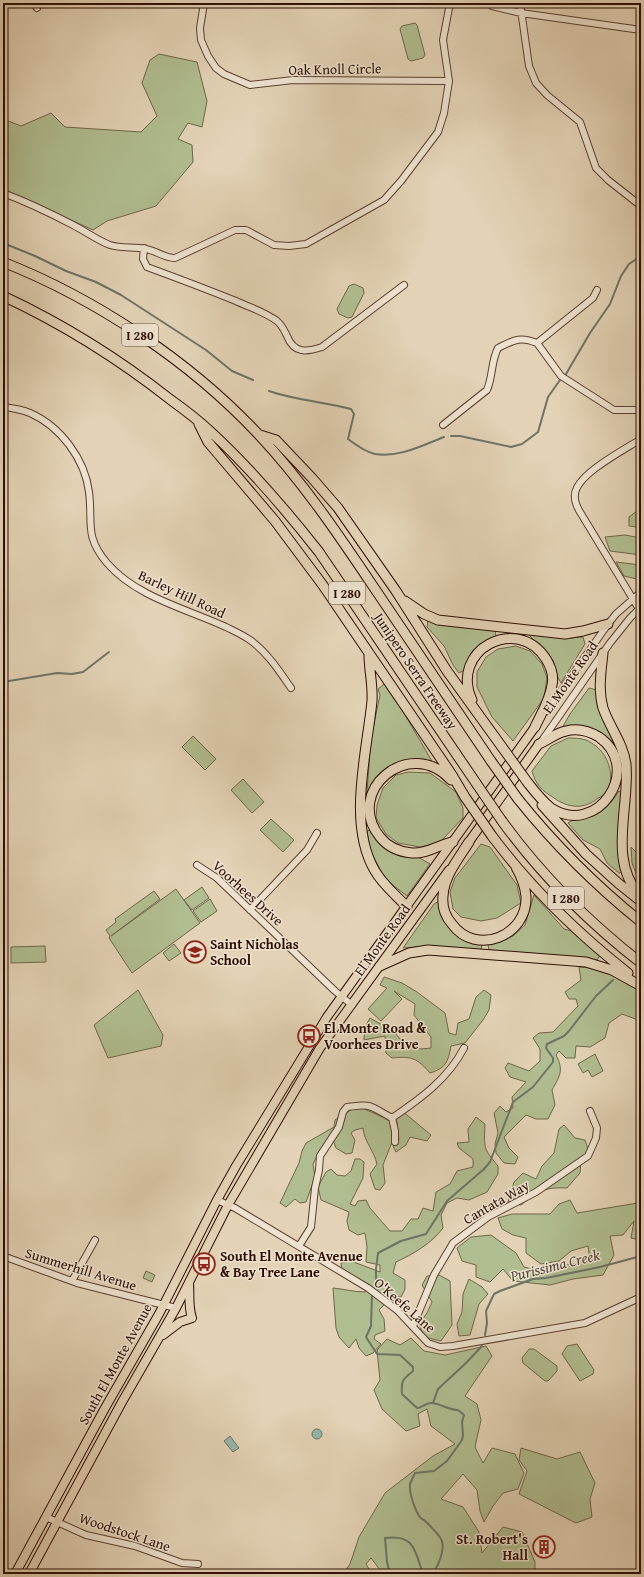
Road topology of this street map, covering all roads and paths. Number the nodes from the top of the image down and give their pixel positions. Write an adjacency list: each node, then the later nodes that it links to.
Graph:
1 (204, 3): 7 (street, Oak Knoll Circle)
2 (450, 3): 7 (street)
3 (488, 3): 5 (street)
4 (520, 3): 5 (street)
5 (521, 13): 6 (street); 9 (street)
6 (641, 30)
7 (449, 81): 10 (street)
8 (3, 193): 10 (street)
9 (641, 206)
10 (144, 248): 12 (street)
11 (3, 262): 20 (highway, Junipero Serra Freeway / I 280)
12 (404, 285)
13 (597, 290): 15 (street)
14 (3, 296): 18 (highway, Junipero Serra Freeway / I 280)
15 (537, 343): 17 (street); 19 (street)
16 (3, 407): 29 (street, Barley Hill Road)
17 (641, 410)
18 (196, 420): 27 (highway); 45 (highway, Junipero Serra Freeway / I 280, bridge)
19 (443, 425)
20 (259, 435): 22 (highway); 44 (highway, Junipero Serra Freeway / I 280, bridge)
21 (641, 439): 24 (street)
22 (396, 591): 26 (highway); 30 (highway)
23 (641, 592): 24 (street, El Monte Road)
24 (632, 599): 25 (street); 26 (street, El Monte Road)
25 (640, 608): 28 (street, El Monte Road)
26 (608, 624): 31 (street, El Monte Road)
27 (370, 654): 34 (highway); 42 (highway)
28 (603, 654): 32 (street, El Monte Road); 40 (highway)
29 (291, 688)
30 (487, 726): 31 (highway); 33 (highway, bridge)
31 (535, 728): 36 (main road, El Monte Road)
32 (539, 744): 33 (highway); 37 (main road, El Monte Road)
33 (528, 783): 41 (highway)
34 (465, 797): 36 (highway); 39 (highway, bridge)
35 (317, 833): 43 (street)
36 (453, 842): 42 (main road, El Monte Road)
37 (469, 842): 39 (highway); 46 (main road, El Monte Road)
38 (197, 864): 43 (street, Voorhees Drive)
39 (516, 867): 47 (highway)
40 (641, 897)
41 (641, 900)
42 (407, 907): 49 (main road, El Monte Road)
43 (250, 910): 49 (street, Voorhees Drive)
44 (641, 922)
45 (641, 963)
46 (380, 966): 48 (highway); 50 (main road, El Monte Road)
47 (641, 982)
48 (641, 986)
49 (342, 997): 50 (street, Voorhees Drive); 55 (main road, El Monte Road)
50 (352, 1005): 57 (main road, El Monte Road)
51 (464, 1048): 53 (street)
52 (590, 1111): 66 (street, Cantata Way)
53 (392, 1118): 54 (street); 59 (street)
54 (395, 1142)
55 (236, 1166): 56 (main road, South El Monte Avenue)
56 (217, 1200): 57 (street, O'Keefe Lane); 64 (main road, South El Monte Avenue)
57 (228, 1204): 59 (street, O'Keefe Lane); 62 (main road, El Monte Road)
58 (95, 1240): 61 (street)
59 (300, 1246): 66 (street, O'Keefe Lane)
60 (3, 1256): 61 (street, Summerhill Avenue)
61 (72, 1280): 64 (street, Summerhill Avenue)
62 (189, 1282): 65 (main road, El Monte Road); 67 (main road)
63 (641, 1297): 66 (street, O'Keefe Lane)
64 (163, 1306): 65 (street, Summerhill Avenue); 68 (main road, South El Monte Avenue)
65 (176, 1308): 67 (main road, South El Monte Avenue)
66 (413, 1326)
67 (161, 1336): 69 (main road, South El Monte Avenue)
68 (46, 1517): 69 (street, Woodstock Lane); 71 (main road, South El Monte Avenue)
69 (57, 1522): 70 (street, Woodstock Lane); 72 (main road, South El Monte Avenue)
70 (198, 1564)
71 (15, 1574)
72 (29, 1574)

